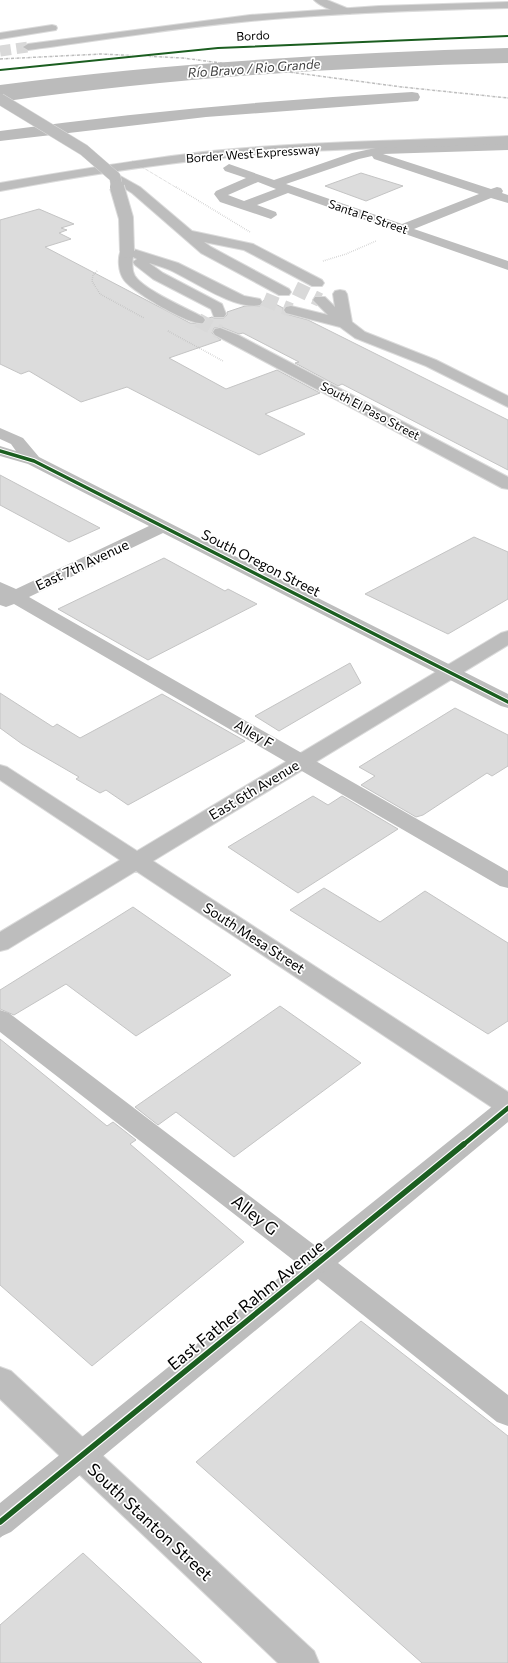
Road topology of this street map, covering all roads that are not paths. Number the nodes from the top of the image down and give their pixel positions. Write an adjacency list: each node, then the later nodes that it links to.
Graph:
1 (383, 0): 2 (main road)
2 (321, 1): 4 (main road); 7 (main road)
3 (508, 5): 4 (main road)
4 (349, 11): 8 (main road)
5 (66, 26): 6 (main road)
6 (0, 36)
7 (14, 39)
8 (28, 47)
9 (0, 99): 16 (main road, bridge)
10 (508, 130): 15 (main road, Border West Expressway)
11 (508, 140): 19 (main road, Border West Expressway)
12 (508, 146): 13 (main road)
13 (370, 153): 18 (main road); 22 (main road)
14 (229, 168): 17 (main road, Santa Fe Street)
15 (0, 175)
16 (115, 177): 27 (main road); 28 (main road, bridge)
17 (257, 178): 18 (main road, Santa Fe Street); 24 (main road)
18 (273, 184): 21 (main road, Santa Fe Street)
19 (0, 187)
20 (508, 187): 22 (main road)
21 (287, 189): 24 (main road); 26 (main road, Santa Fe Street)
22 (491, 194): 23 (main road); 26 (main road)
23 (508, 199)
24 (245, 205): 25 (main road)
25 (271, 215)
26 (402, 229): 29 (main road, Santa Fe Street)
27 (189, 234): 30 (main road); 30 (main road); 30 (main road); 30 (main road)
28 (127, 251): 28 (main road); 30 (main road)
29 (508, 266)
30 (285, 292)
31 (315, 302): 32 (main road); 32 (main road); 32 (main road)
32 (345, 324): 34 (main road)
33 (227, 333): 38 (main road, South El Paso Street)
34 (508, 402)
35 (0, 433): 37 (main road, South Oregon Street)
36 (0, 451): 37 (main road, South Oregon Street)
37 (34, 460): 39 (main road, South Oregon Street)
38 (508, 484)
39 (164, 526): 40 (main road, East 7th Avenue); 42 (main road, South Oregon Street)
40 (5, 596): 44 (main road, Alley F)
41 (508, 637): 42 (main road, East 6th Avenue)
42 (450, 673): 43 (main road, South Oregon Street); 44 (main road, East 6th Avenue)
43 (508, 702)
44 (302, 762): 46 (main road, East 6th Avenue); 47 (main road, Alley F)
45 (0, 771): 46 (main road, South Mesa Street)
46 (136, 861): 48 (main road, East 6th Avenue); 50 (main road, South Mesa Street)
47 (508, 881)
48 (0, 943)
49 (0, 1019): 52 (main road, Alley G)
50 (508, 1105)
51 (508, 1108): 52 (main road, East Father Rahm Avenue)
52 (317, 1263): 54 (main road, Alley G); 55 (main road, East Father Rahm Avenue)
53 (0, 1380): 55 (main road, South Stanton Street)
54 (508, 1413)
55 (80, 1457): 56 (main road, East Father Rahm Avenue); 57 (main road, South Stanton Street)
56 (0, 1522)
57 (302, 1663)

